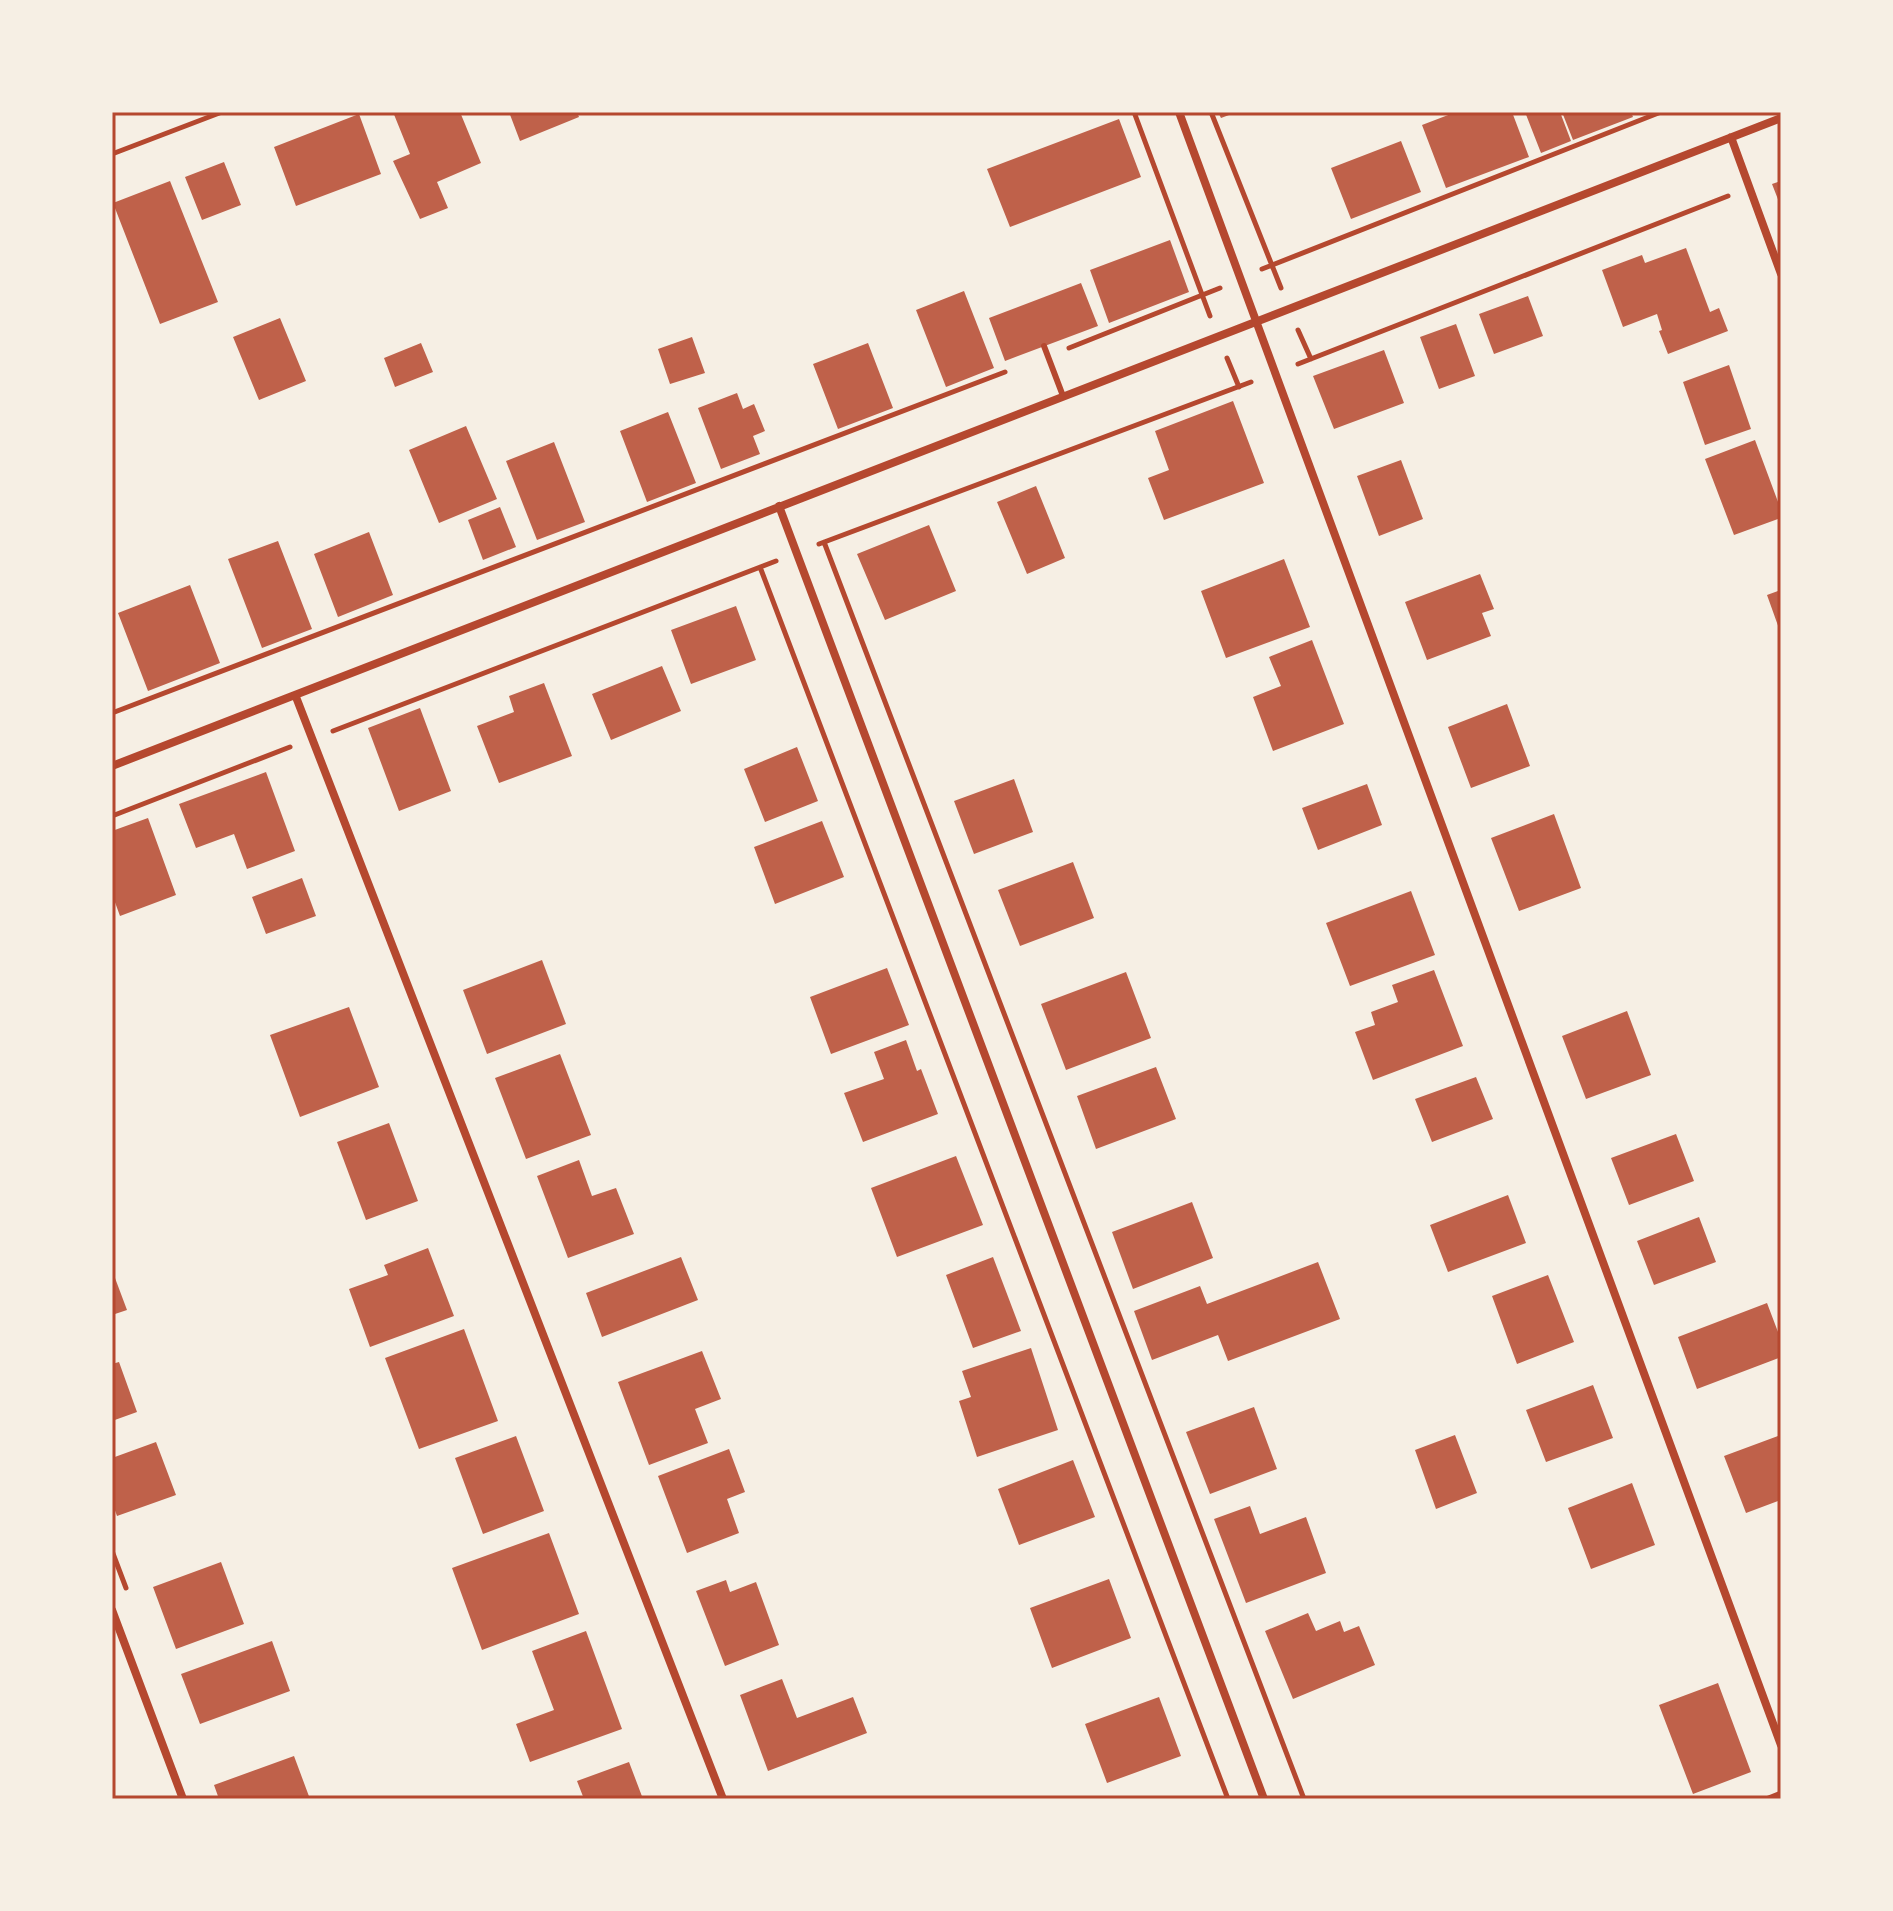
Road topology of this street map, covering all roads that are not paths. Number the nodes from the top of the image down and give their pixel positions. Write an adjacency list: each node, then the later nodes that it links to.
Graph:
1 (1179, 112): 5 (street)
2 (1781, 118): 3 (street)
3 (1731, 137): 4 (street); 5 (street)
4 (1781, 274)
5 (1257, 320): 7 (street); 12 (street)
6 (1044, 346): 7 (lane)
7 (1063, 396): 8 (street)
8 (779, 506): 9 (street); 15 (street)
9 (296, 697): 10 (street); 14 (street)
10 (112, 766)
11 (112, 1610): 13 (street)
12 (1781, 1745)
13 (183, 1799)
14 (723, 1799)
15 (1264, 1799)

